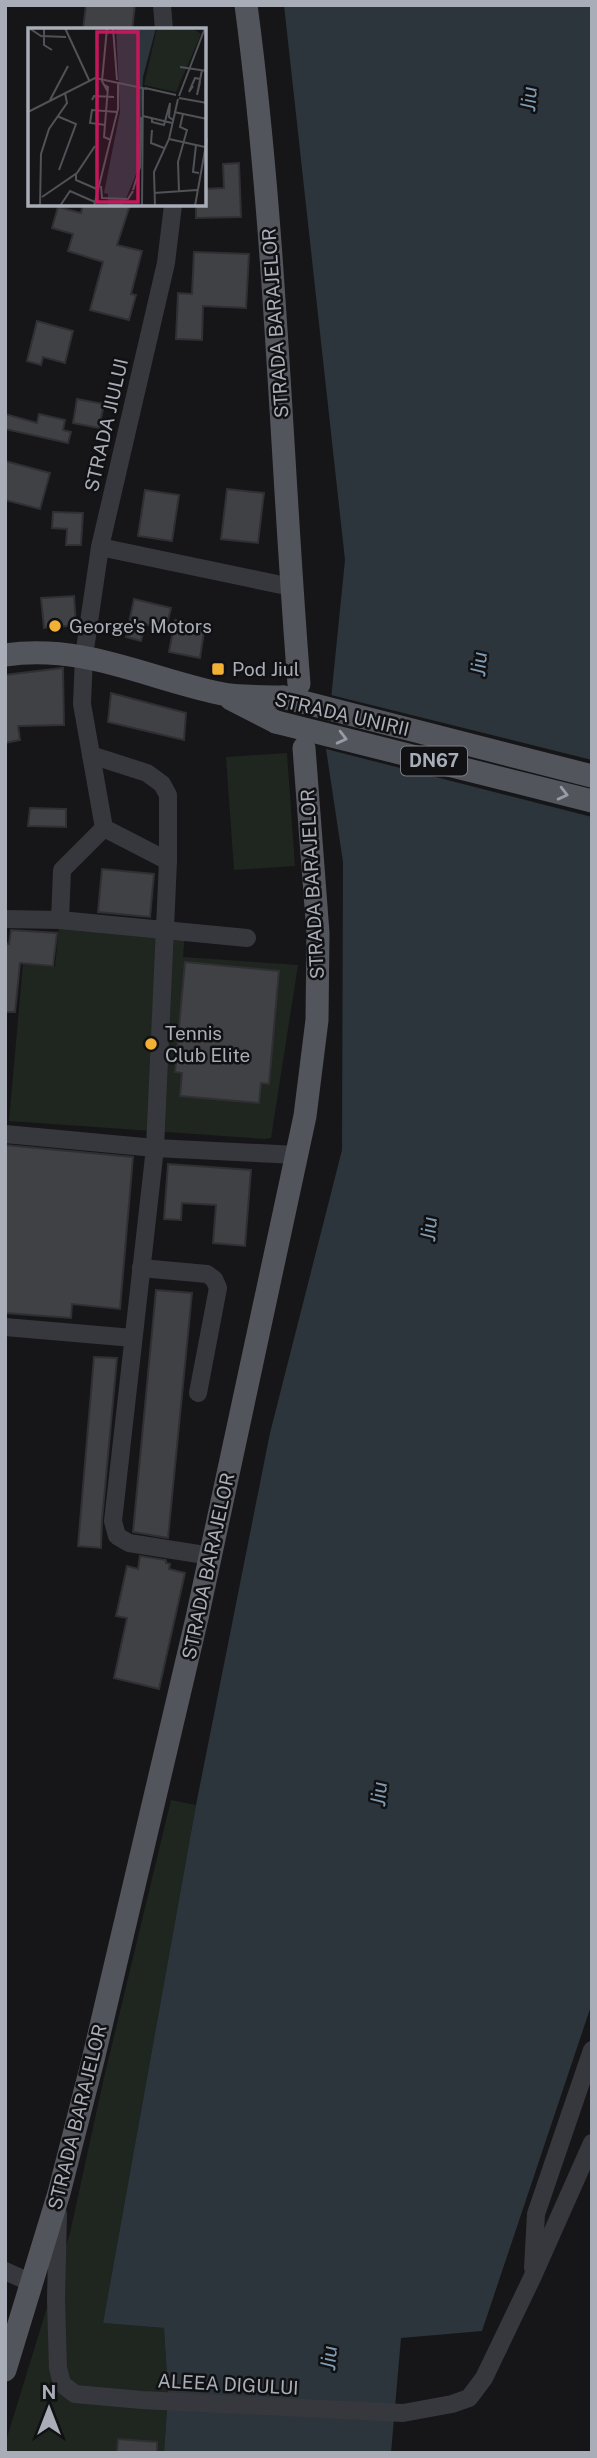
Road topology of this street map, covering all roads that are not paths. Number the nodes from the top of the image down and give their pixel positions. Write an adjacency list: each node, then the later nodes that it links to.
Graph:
1 (162, 5): 3 (street)
2 (246, 5): 6 (main road, STRADA BARAJELOR)
3 (164, 28)
4 (173, 206): 5 (street, STRADA JIULUI)
5 (100, 547): 6 (street); 8 (street, STRADA JIULUI)
6 (291, 587): 9 (main road, STRADA BARAJELOR)
7 (5, 655): 8 (main road, DN67)
8 (84, 656): 10 (main road, DN67); 12 (street, STRADA JIULUI)
9 (291, 690): 10 (main road, STRADA UNIRII / DN67); 13 (main road, STRADA UNIRII / DN67, bridge)
10 (222, 694): 14 (main road, STRADA UNIRII / DN67, one-way to 14, bridge)
11 (304, 748): 23 (main road, STRADA BARAJELOR)
12 (91, 755): 15 (street, STRADA JIULUI); 16 (street)
13 (592, 776)
14 (592, 801)
15 (104, 828): 16 (street); 18 (street)
16 (168, 862): 19 (street)
17 (5, 919): 18 (street)
18 (60, 920): 19 (street)
19 (165, 929): 20 (street); 22 (street)
20 (247, 938)
21 (5, 1134): 22 (street)
22 (155, 1148): 23 (street); 24 (street)
23 (297, 1155): 28 (main road, STRADA BARAJELOR)
24 (141, 1268): 26 (street); 27 (street)
25 (5, 1327): 26 (street)
26 (133, 1338): 28 (street)
27 (198, 1393)
28 (211, 1556): 31 (main road, STRADA BARAJELOR)
29 (592, 2050): 33 (street)
30 (592, 2143): 33 (street, ALEEA DIGULUI)
31 (59, 2193): 33 (street, ALEEA DIGULUI); 34 (main road, STRADA BARAJELOR)
32 (5, 2271): 34 (street)
33 (532, 2278)
34 (32, 2283): 35 (main road, STRADA BARAJELOR)
35 (5, 2370)

